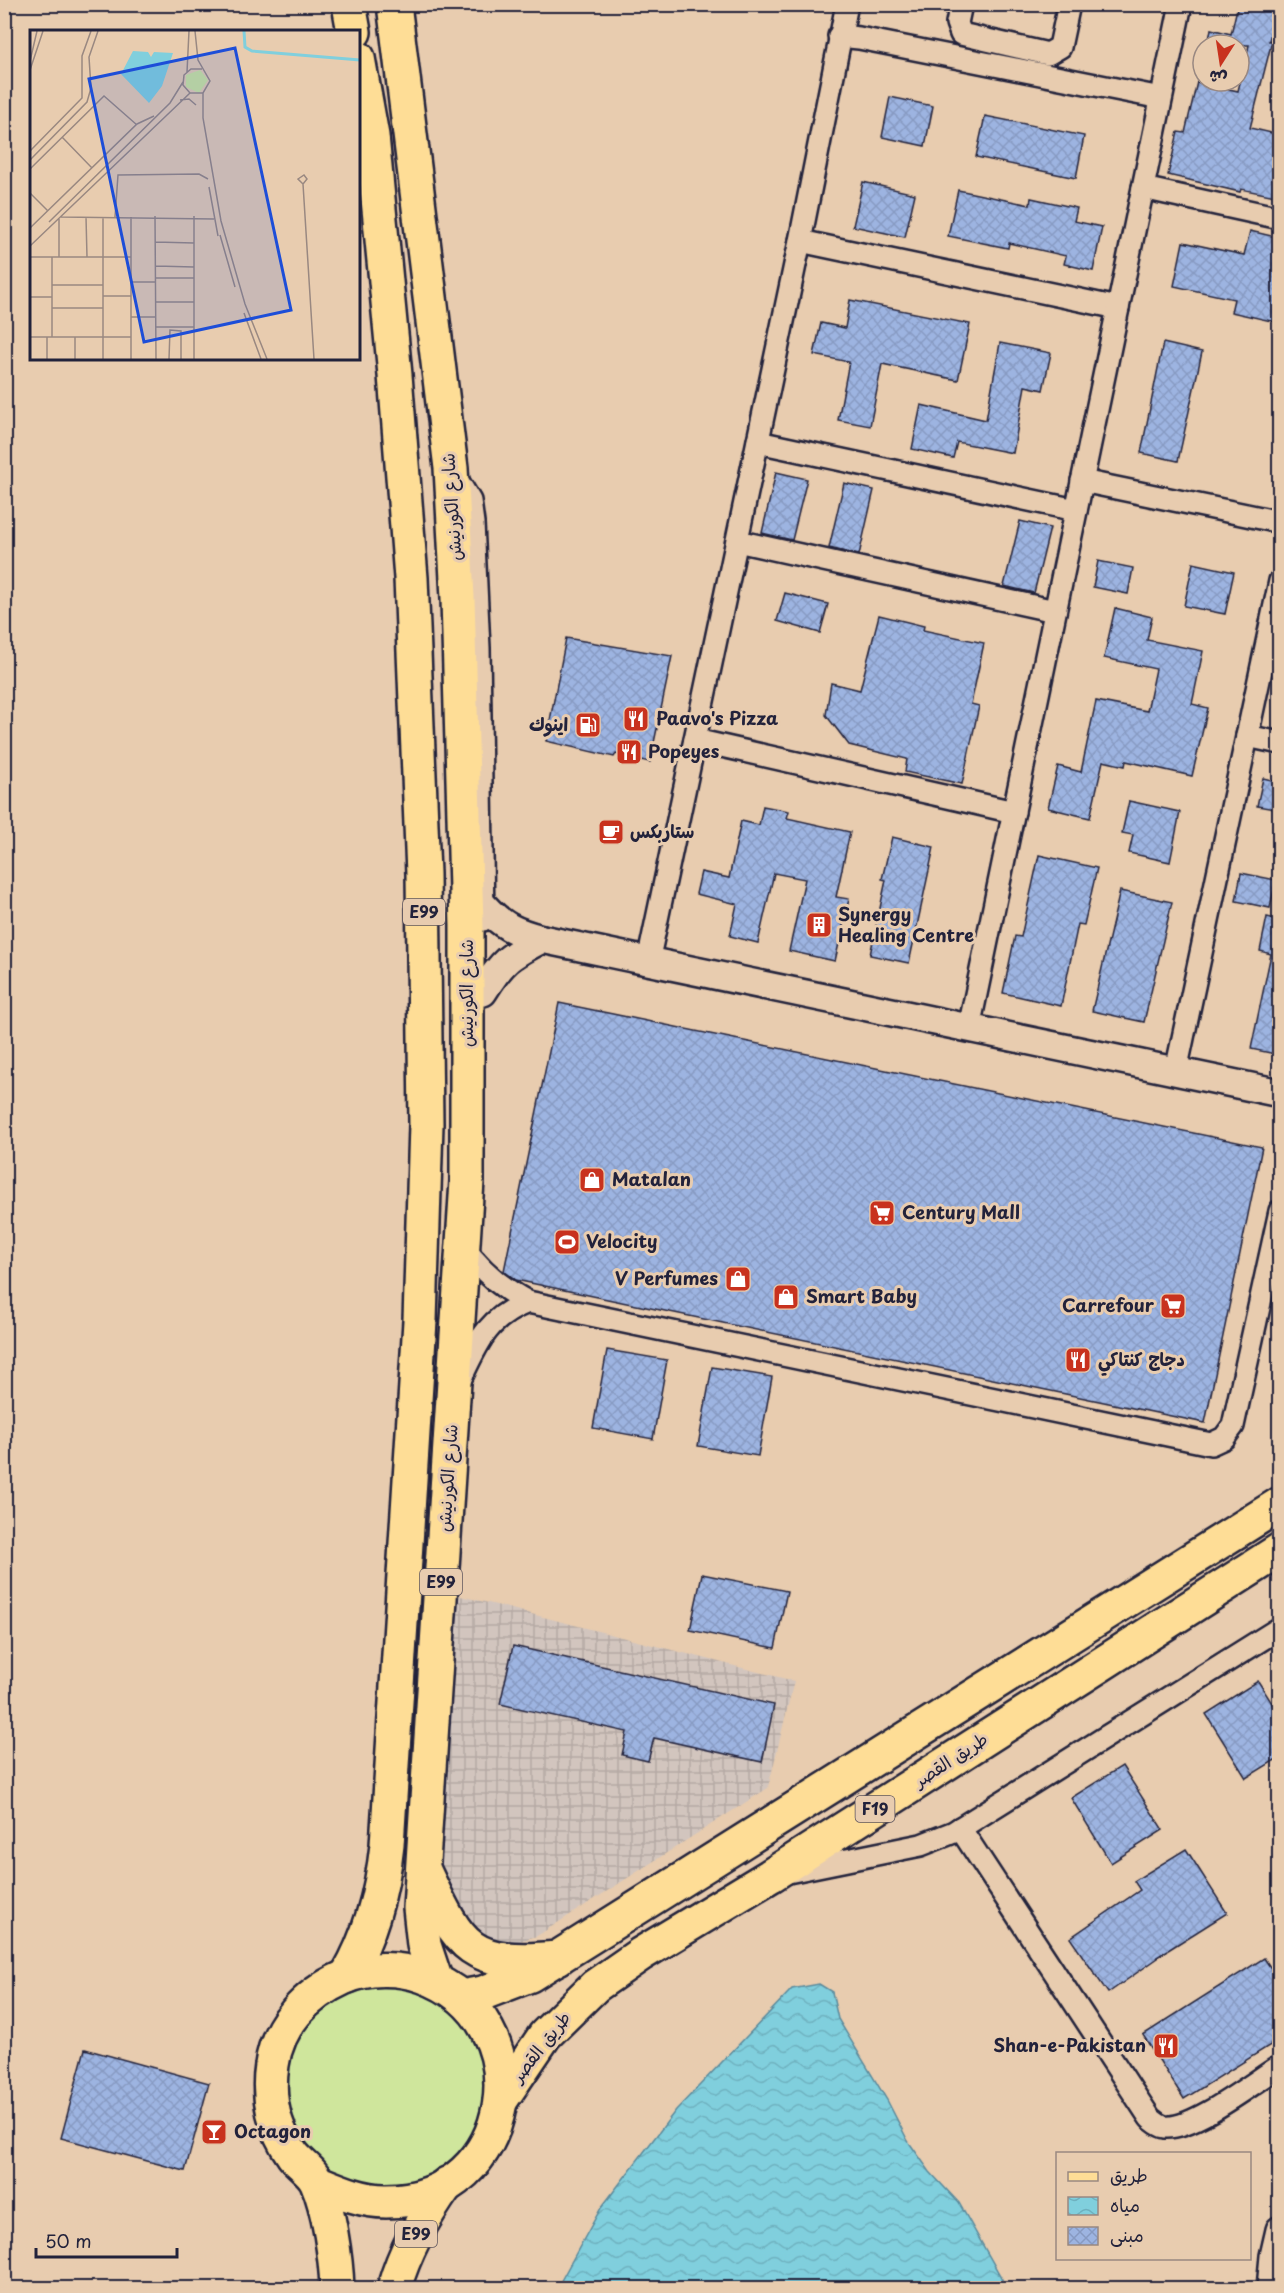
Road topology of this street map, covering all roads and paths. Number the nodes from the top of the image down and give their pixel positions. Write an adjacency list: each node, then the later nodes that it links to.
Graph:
1 (349, 4): 7 (main road)
2 (394, 4): 16 (main road, شارع الكورنيش / E99)
3 (847, 4): 8 (street)
4 (961, 4): 5 (street)
5 (1069, 4)
6 (1181, 4): 10 (street)
7 (354, 30)
8 (839, 36): 10 (street); 13 (street)
9 (360, 69): 46 (main road, شارع الكورنيش / E99)
10 (1161, 98): 11 (street)
11 (1143, 188): 12 (street); 14 (street)
12 (1280, 218)
13 (800, 241): 14 (street); 15 (street)
14 (1118, 308): 17 (street)
15 (758, 442): 18 (street); 20 (street)
16 (451, 468): 27 (street); 34 (main road, شارع الكورنيش / E99)
17 (1082, 481): 18 (street); 19 (street)
18 (1076, 510): 22 (street)
19 (1280, 522)
20 (737, 541): 22 (street); 24 (street)
21 (1280, 581): 23 (street)
22 (1055, 611): 26 (street)
23 (1247, 736): 25 (street); 32 (street)
24 (695, 740): 26 (street); 29 (street)
25 (1280, 743)
26 (1014, 812): 31 (street)
27 (483, 905): 28 (street); 30 (street)
28 (542, 939): 29 (street); 30 (street)
29 (648, 962): 31 (street)
30 (483, 992): 34 (street)
31 (969, 1028): 32 (street)
32 (1176, 1071): 33 (street)
33 (1280, 1093)
34 (467, 1181): 36 (main road, شارع الكورنيش / E99)
35 (1280, 1211): 37 (street)
36 (463, 1246): 37 (street); 38 (main road, شارع الكورنيش / E99)
37 (528, 1302): 38 (street)
38 (454, 1392): 43 (main road, شارع الكورنيش / E99)
39 (1280, 1504): 45 (main road, F19)
40 (1280, 1550): 44 (main road, طريق القصر / F19)
41 (1280, 1628): 42 (street)
42 (960, 1828): 44 (street); 48 (street)
43 (422, 1869): 45 (main road); 47 (main road, شارع الكورنيش / E99)
44 (770, 1876): 49 (main road, طريق القصر / F19)
45 (558, 1958): 47 (main road, F19)
46 (347, 1976): 47 (main road); 50 (main road)
47 (449, 1989): 49 (main road)
48 (1280, 2066)
49 (501, 2100): 51 (main road)
50 (317, 2182): 51 (main road); 53 (main road)
51 (447, 2184): 54 (main road, E99)
52 (1280, 2230): 55 (street)
53 (337, 2289)
54 (394, 2289)
55 (1271, 2289)

